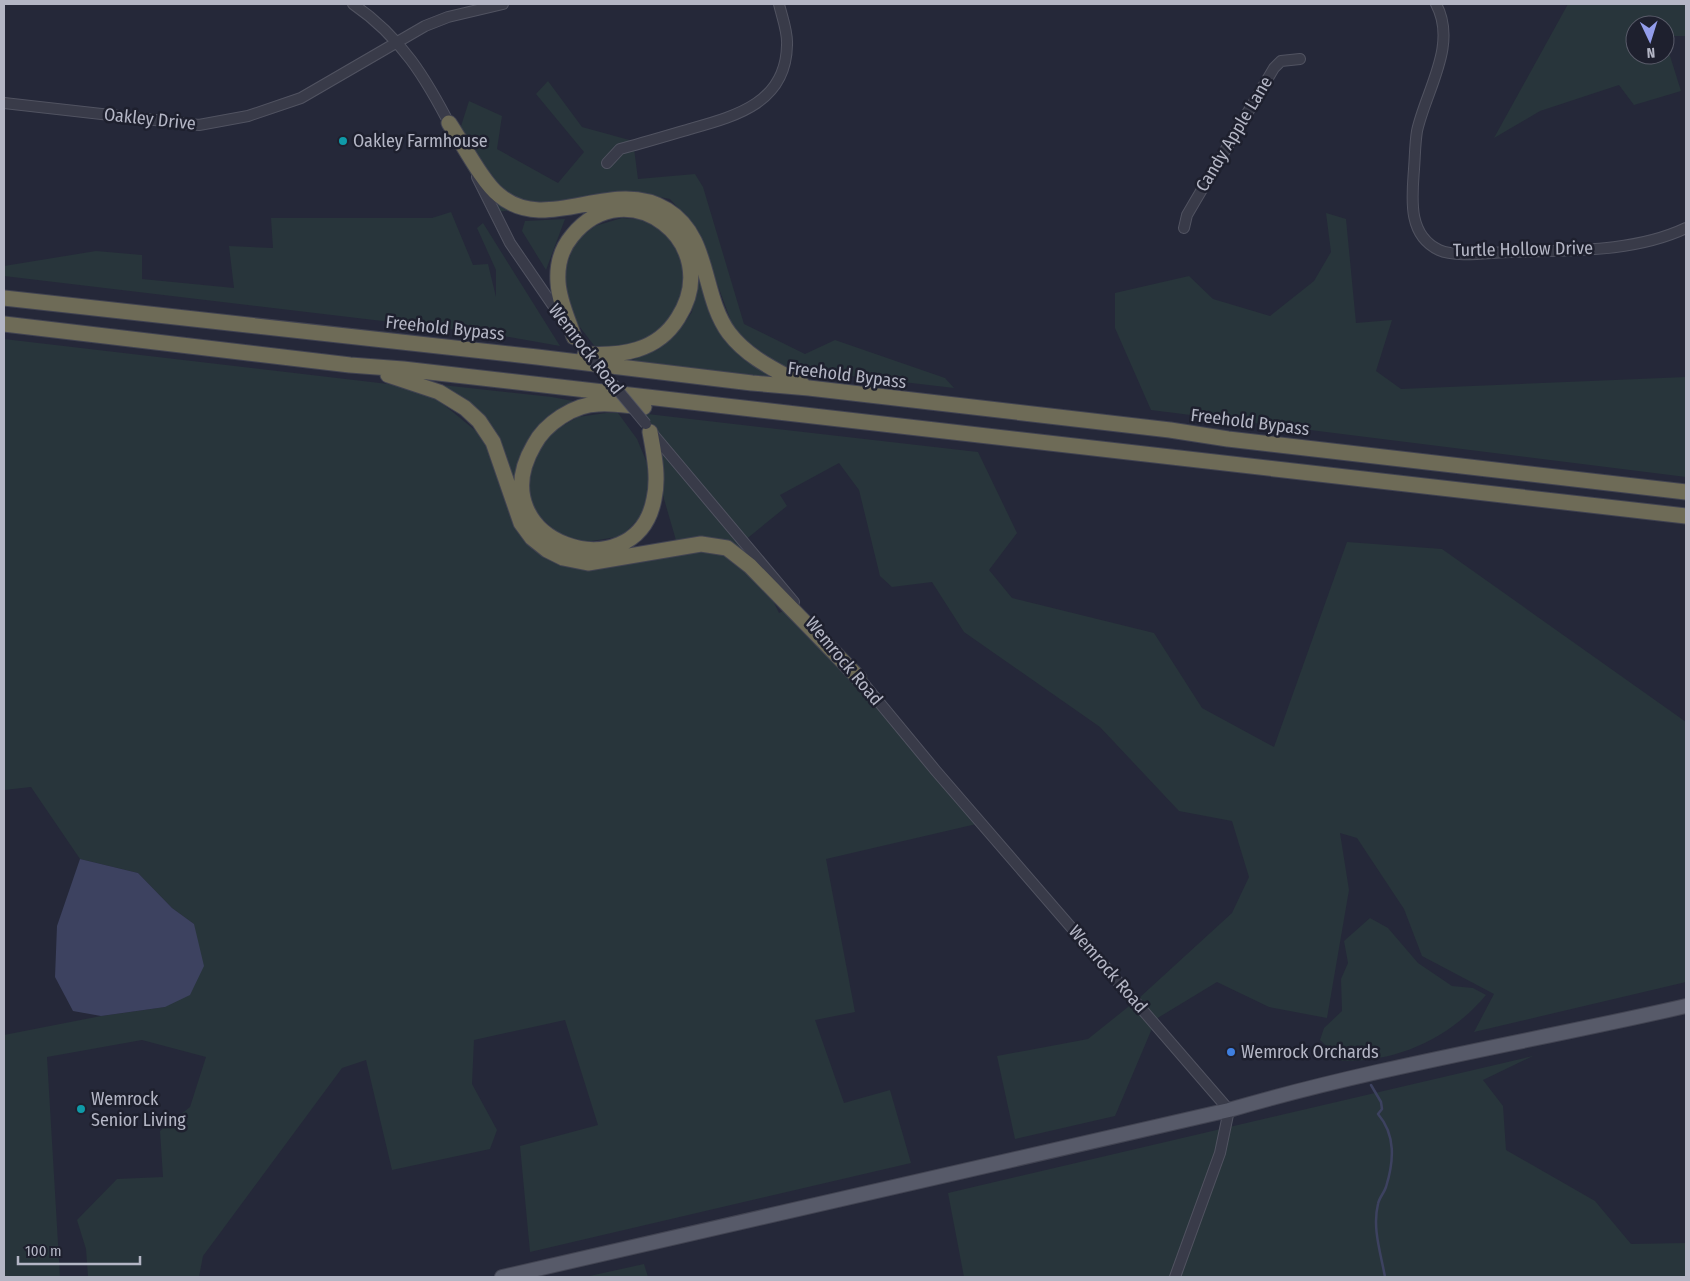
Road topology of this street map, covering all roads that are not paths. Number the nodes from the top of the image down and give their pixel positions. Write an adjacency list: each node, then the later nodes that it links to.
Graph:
1 (353, 4): 5 (street, Wemrock Road)
2 (504, 4): 5 (street, Oakley Drive)
3 (779, 4): 9 (street)
4 (1436, 4): 11 (street, Turtle Hollow Drive)
5 (398, 41): 7 (street, Oakley Drive); 8 (street, Wemrock Road)
6 (1300, 59): 10 (street, Candy Apple Lane)
7 (4, 104)
8 (449, 123): 15 (street, Wemrock Road); 17 (highway)
9 (607, 162)
10 (1184, 228)
11 (1686, 228)
12 (4, 298): 14 (highway, Freehold Bypass)
13 (4, 324): 16 (highway)
14 (383, 340): 15 (highway); 17 (highway, Freehold Bypass)
15 (578, 342): 19 (street, Wemrock Road, bridge)
16 (350, 365): 18 (highway); 22 (highway)
17 (809, 388): 20 (highway, Freehold Bypass)
18 (784, 412): 19 (highway); 21 (highway)
19 (648, 428): 22 (street, Wemrock Road)
20 (1686, 492)
21 (1686, 516)
22 (858, 678): 24 (street, Wemrock Road)
23 (1686, 1006): 24 (main road)
24 (1229, 1110): 25 (main road); 26 (street)
25 (502, 1277)
26 (1175, 1277)

